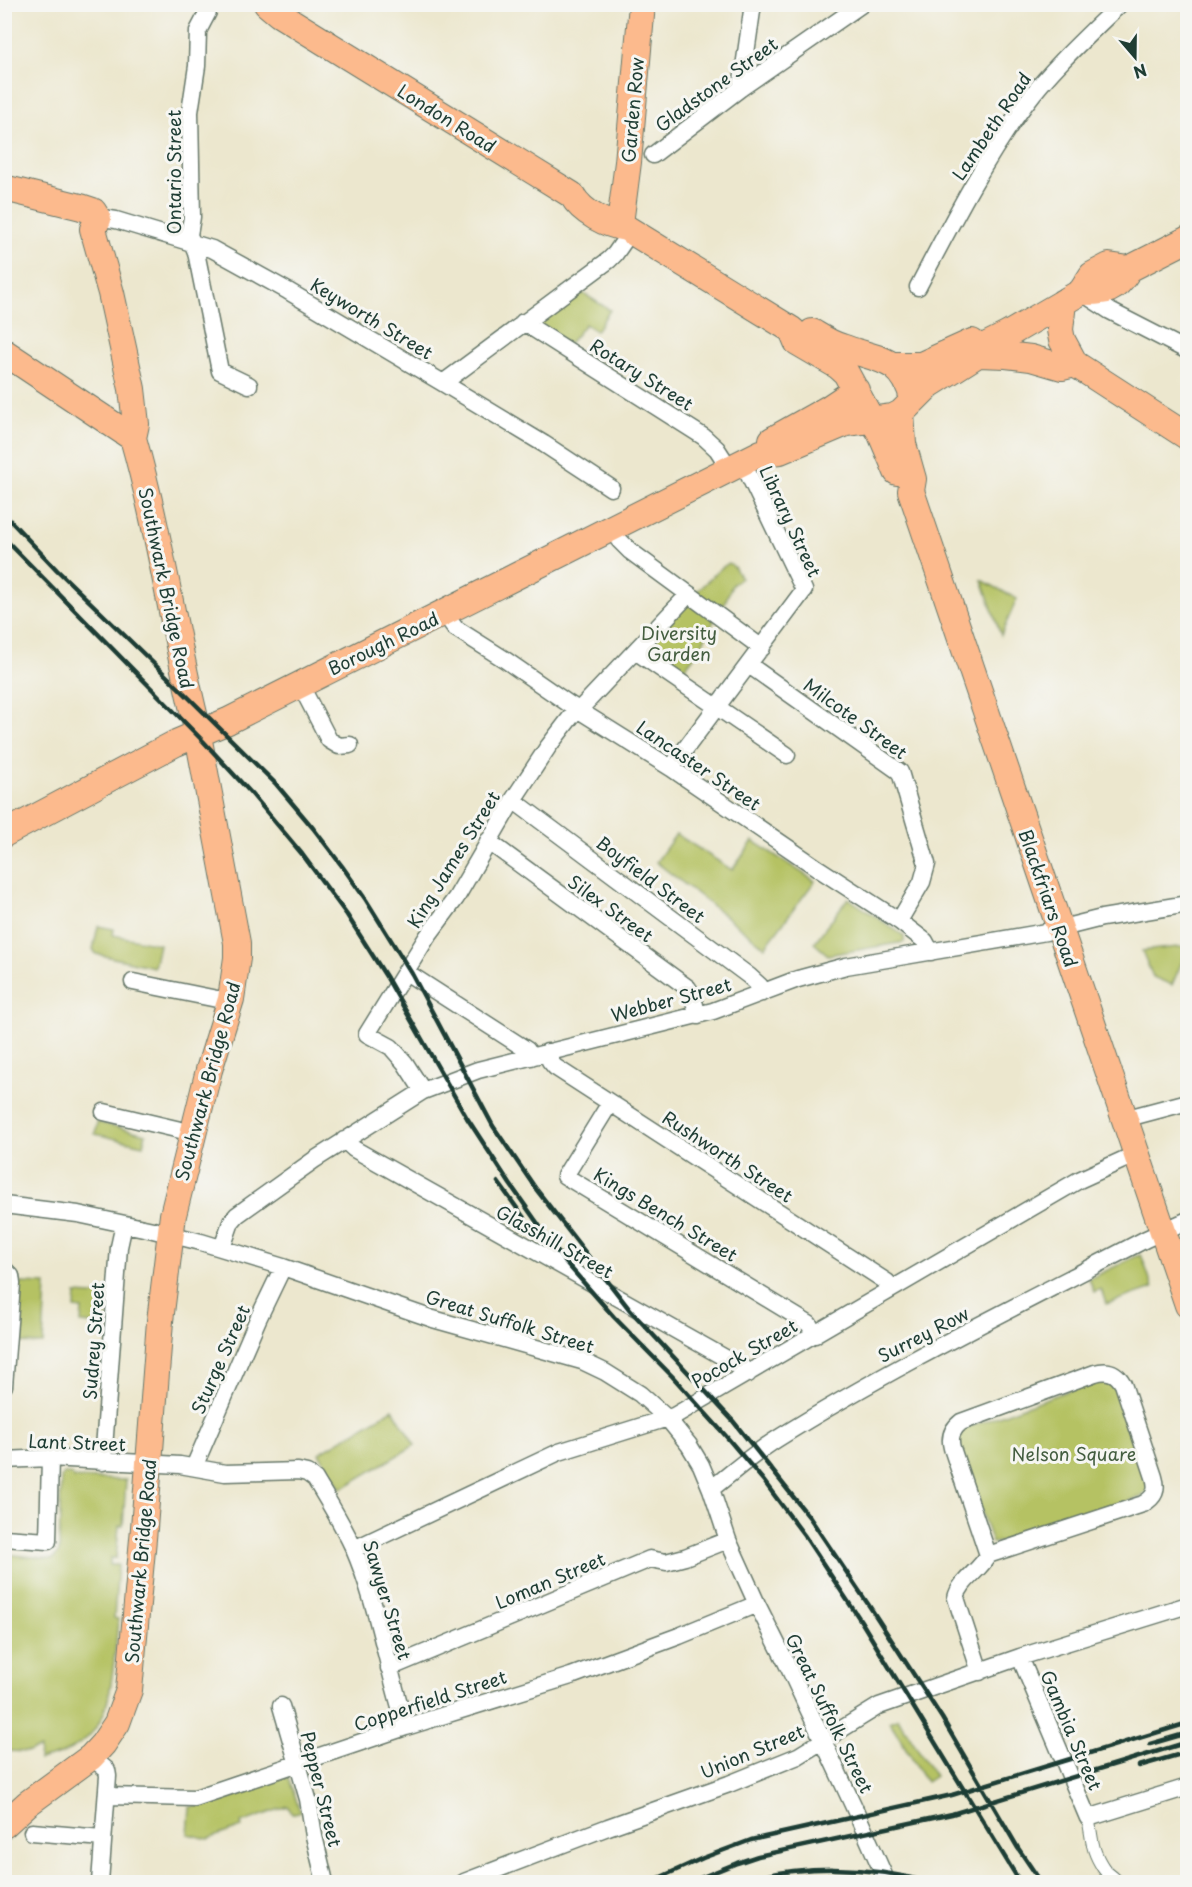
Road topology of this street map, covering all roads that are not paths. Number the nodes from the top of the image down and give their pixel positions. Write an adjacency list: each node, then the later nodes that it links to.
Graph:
1 (267, 4): 11 (main road, London Road)
2 (642, 4): 11 (main road, Garden Row)
3 (753, 4): 7 (street)
4 (862, 4): 7 (street, Gladstone Street)
5 (1119, 4): 14 (street, Lambeth Road)
6 (208, 12): 13 (street, Ontario Street)
7 (741, 88): 8 (street, Gladstone Street)
8 (652, 154)
9 (4, 188): 10 (main road)
10 (98, 219): 13 (street, Keyworth Street); 30 (main road, Southwark Bridge Road)
11 (626, 225): 16 (street); 17 (main road)
12 (1188, 239): 15 (main road)
13 (192, 243): 24 (street, Keyworth Street); 25 (street, Ontario Street)
14 (918, 286)
15 (1072, 297): 18 (main road); 20 (street); 22 (main road)
16 (523, 322): 24 (street); 31 (street, Rotary Street)
17 (792, 330): 23 (main road); 26 (main road)
18 (1007, 335): 19 (main road); 22 (main road)
19 (981, 350): 22 (main road); 23 (main road); 27 (main road)
20 (1188, 351)
21 (4, 352): 30 (main road)
22 (1071, 357): 29 (main road)
23 (886, 362): 27 (main road)
24 (442, 383): 32 (street, Keyworth Street)
25 (249, 385)
26 (856, 390): 28 (main road, Blackfriars Road); 31 (main road, Borough Road)
27 (907, 406): 28 (main road, Borough Road); 33 (main road, Blackfriars Road)
28 (873, 420): 31 (main road, Borough Road); 33 (main road, Blackfriars Road)
29 (1188, 436)
30 (133, 438): 43 (main road, Southwark Bridge Road)
31 (745, 462): 34 (main road, Borough Road); 37 (street, Library Street)
32 (611, 488)
33 (911, 491): 52 (main road, Blackfriars Road)
34 (611, 529): 35 (street); 36 (main road, Borough Road)
35 (689, 594): 37 (street); 38 (street, King James Street)
36 (444, 613): 40 (main road, Borough Road); 42 (street, Lancaster Street)
37 (762, 648): 39 (street, Library Street)
38 (635, 651): 41 (street); 42 (street, King James Street)
39 (749, 664): 41 (street, Library Street); 51 (street, Milcote Street)
40 (300, 684): 43 (main road, Borough Road); 44 (street)
41 (717, 707): 45 (street); 46 (street, Library Street)
42 (578, 709): 46 (street, Lancaster Street); 47 (street, King James Street)
43 (197, 734): 48 (main road, Borough Road); 57 (main road, Southwark Bridge Road)
44 (350, 745)
45 (787, 755)
46 (670, 768): 51 (street, Lancaster Street)
47 (513, 800): 49 (street, King James Street); 56 (street, Boyfield Street)
48 (4, 834)
49 (488, 842): 54 (street, King James Street); 58 (street, Silex Street)
50 (1188, 904): 52 (street, Webber Street)
51 (899, 921): 53 (street, Lancaster Street)
52 (1060, 929): 53 (street, Webber Street); 64 (main road, Blackfriars Road)
53 (931, 952): 56 (street, Webber Street)
54 (406, 972): 59 (street, Rushworth Street); 60 (street, King James Street)
55 (133, 982): 57 (street)
56 (762, 993): 58 (street, Webber Street)
57 (231, 999): 65 (main road, Southwark Bridge Road)
58 (698, 1016): 59 (street, Webber Street)
59 (539, 1054): 60 (street, Webber Street); 62 (street, Rushworth Street)
60 (423, 1091): 66 (street, Webber Street)
61 (1188, 1102): 64 (street)
62 (610, 1103): 76 (street, Rushworth Street); 78 (street, Kings Bench Street)
63 (104, 1112): 65 (street)
64 (1124, 1119): 67 (main road, Blackfriars Road)
65 (193, 1133): 72 (main road, Southwark Bridge Road)
66 (344, 1140): 73 (street, Webber Street); 79 (street, Glasshill Street)
67 (1136, 1154): 71 (main road, Blackfriars Road); 76 (street, Pocock Street)
68 (4, 1205): 70 (street, Great Suffolk Street)
69 (1188, 1220): 71 (street, Surrey Row)
70 (124, 1224): 72 (street, Great Suffolk Street); 84 (street, Sudrey Street)
71 (1162, 1231): 77 (main road, Blackfriars Road); 87 (street, Surrey Row)
72 (170, 1234): 73 (street, Great Suffolk Street); 85 (main road, Southwark Bridge Road)
73 (222, 1248): 74 (street, Great Suffolk Street)
74 (283, 1267): 81 (street, Great Suffolk Street); 86 (street, Sturge Street)
75 (4, 1269): 80 (street)
76 (892, 1289): 78 (street, Pocock Street)
77 (1188, 1305)
78 (815, 1335): 79 (street, Pocock Street)
79 (748, 1374): 81 (street, Pocock Street)
80 (4, 1386)
81 (668, 1419): 87 (street, Great Suffolk Street); 90 (street, Pocock Street)
82 (50, 1458): 83 (street, Lant Street); 84 (street, Lant Street); 88 (street)
83 (4, 1460)
84 (103, 1462): 85 (street, Lant Street)
85 (148, 1464): 86 (street, Sawyer Street); 100 (main road, Southwark Bridge Road)
86 (194, 1467): 90 (street, Sawyer Street)
87 (711, 1488): 89 (street, Great Suffolk Street)
88 (4, 1538)
89 (728, 1540): 92 (street, Great Suffolk Street); 95 (street, Loman Street)
90 (354, 1549): 95 (street, Sawyer Street)
91 (988, 1555): 91 (street); 96 (street)
92 (757, 1604): 98 (street, Copperfield Street); 99 (street, Great Suffolk Street)
93 (1188, 1605): 94 (street, Union Street)
94 (1020, 1658): 96 (street, Union Street); 104 (street, Gambia Street)
95 (389, 1668): 98 (street, Sawyer Street)
96 (980, 1672): 99 (street, Union Street)
97 (281, 1706): 101 (street, Pepper Street)
98 (406, 1727): 101 (street, Copperfield Street)
99 (823, 1741): 110 (street, Union Street); 111 (street, Great Suffolk Street)
100 (91, 1757): 103 (street); 105 (main road, Southwark Bridge Road)
101 (297, 1763): 103 (street, Copperfield Street); 109 (street, Pepper Street)
102 (1188, 1787): 104 (street)
103 (107, 1796): 107 (street)
104 (1088, 1818): 112 (street)
105 (4, 1825)
106 (32, 1832): 107 (street)
107 (102, 1838): 108 (street)
108 (100, 1882)
109 (325, 1882)
110 (464, 1882)
111 (887, 1882)
112 (1117, 1882)

